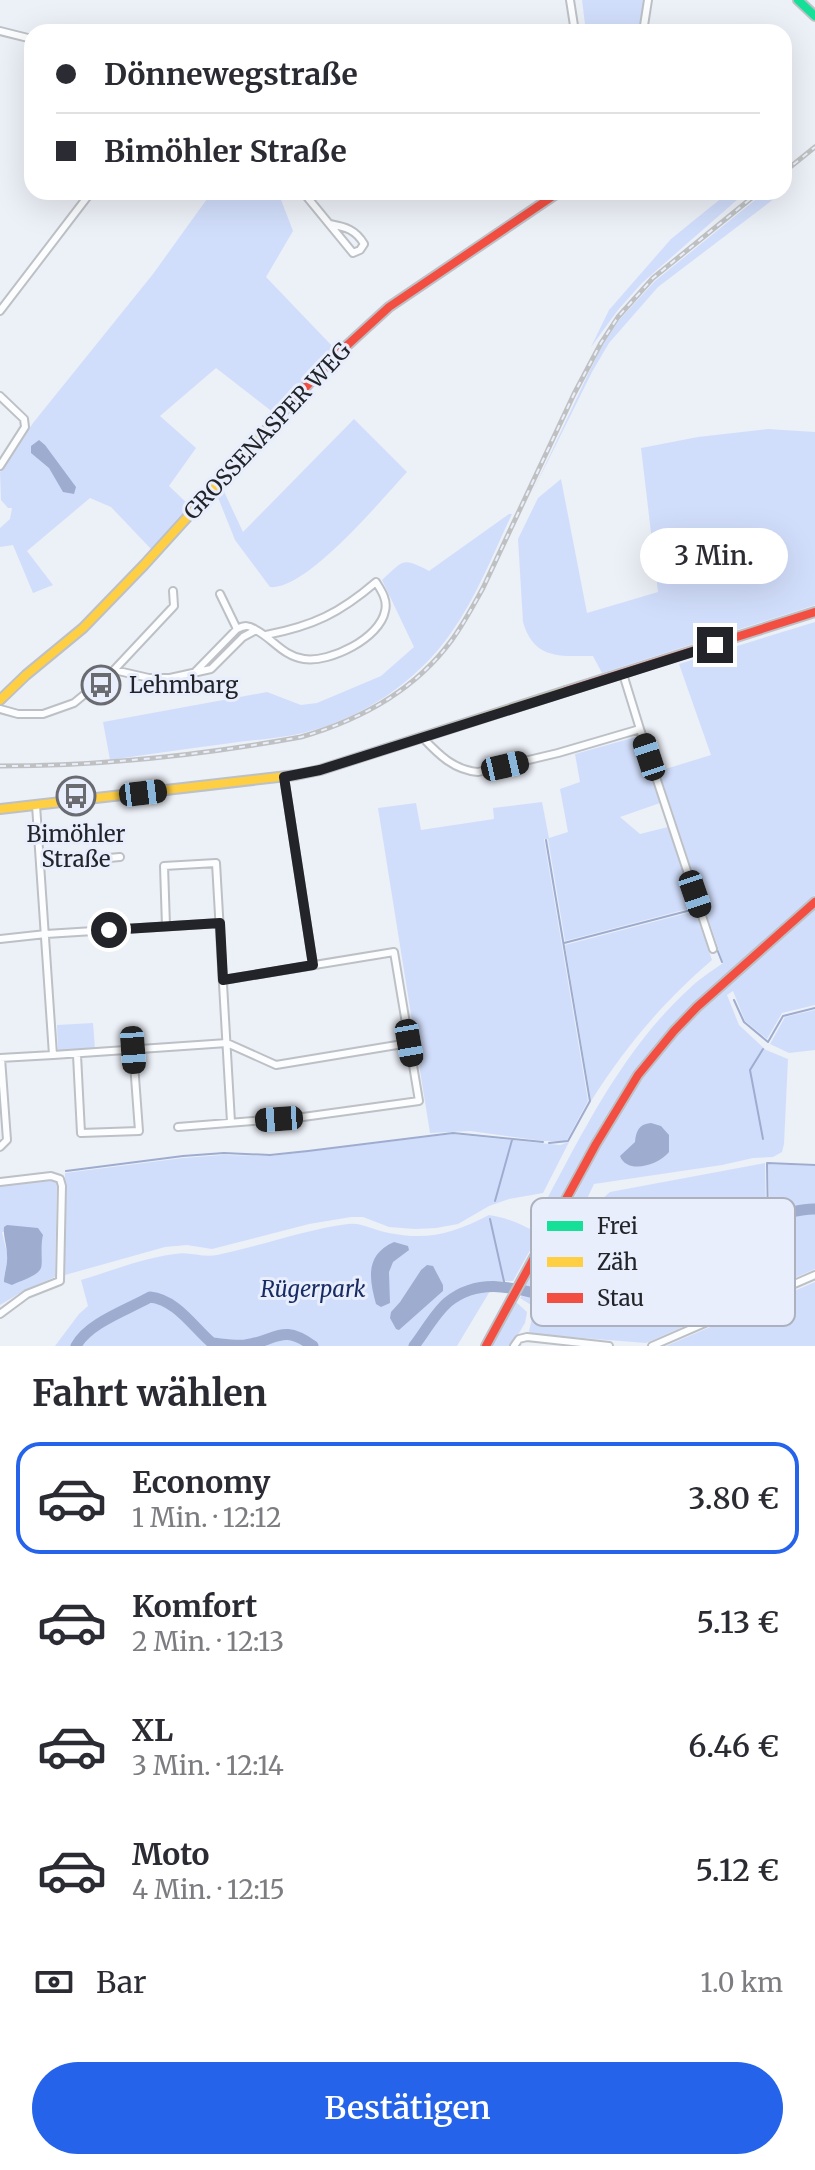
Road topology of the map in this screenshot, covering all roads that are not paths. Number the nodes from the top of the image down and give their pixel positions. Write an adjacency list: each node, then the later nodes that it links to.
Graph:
1 (570, 0): 5 (street)
2 (648, 0): 6 (street)
3 (798, 0): 4 (street)
4 (815, 16)
5 (574, 24)
6 (644, 24)
7 (0, 31): 8 (street)
8 (24, 37)
9 (85, 200): 13 (street)
10 (310, 200): 12 (street)
11 (547, 200): 25 (street, GROSSENASPER WEG)
12 (330, 224): 12 (street)
13 (0, 311)
14 (0, 396): 15 (street)
15 (0, 466)
16 (173, 591): 22 (street)
17 (220, 594): 19 (street)
18 (815, 612): 24 (street)
19 (237, 629): 20 (street); 23 (street)
20 (256, 630): 21 (street); 23 (street)
21 (266, 635): 21 (street)
22 (114, 670): 23 (street); 26 (street)
23 (196, 671)
24 (623, 674): 27 (street); 28 (street)
25 (0, 700)
26 (0, 709)
27 (640, 729): 28 (street); 39 (street)
28 (423, 738): 29 (street)
29 (284, 777): 30 (street); 40 (street)
30 (36, 805): 31 (street); 33 (street)
31 (0, 809)
32 (120, 857): 33 (street)
33 (41, 864): 37 (street)
34 (815, 902): 52 (street)
35 (220, 923): 36 (street); 36 (street); 41 (street)
36 (166, 926): 37 (street)
37 (46, 934): 38 (street); 45 (street)
38 (0, 939)
39 (713, 949)
40 (313, 965): 41 (street); 43 (street)
41 (223, 980): 42 (street)
42 (227, 1043): 43 (street); 44 (street); 48 (street)
43 (409, 1043): 48 (street)
44 (133, 1050): 46 (street); 46 (street)
45 (53, 1055): 46 (street); 47 (street)
46 (77, 1055)
47 (0, 1058): 50 (street)
48 (231, 1122): 49 (street)
49 (178, 1127)
50 (0, 1147)
51 (0, 1182): 56 (street)
52 (566, 1198)
53 (531, 1262): 59 (street)
54 (815, 1275): 55 (street)
55 (795, 1284)
56 (0, 1314)
57 (698, 1326): 61 (street)
58 (517, 1343): 60 (street)
59 (486, 1346)
60 (609, 1346)
61 (652, 1346)

